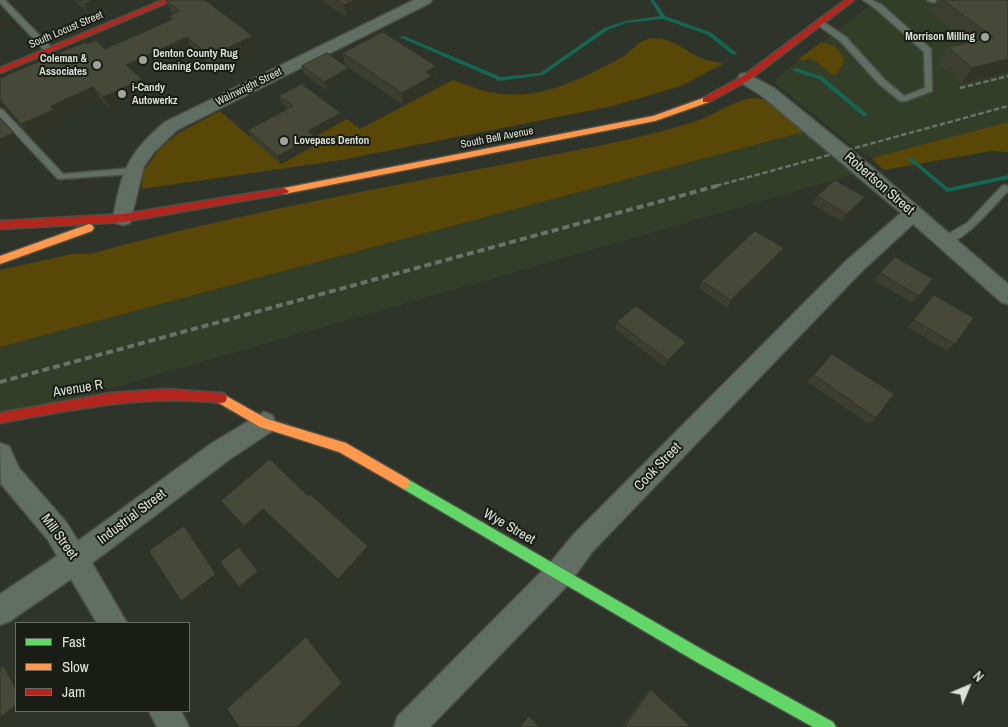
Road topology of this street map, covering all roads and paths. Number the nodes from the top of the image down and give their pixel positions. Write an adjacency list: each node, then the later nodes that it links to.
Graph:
1 (1, 0): 9 (lane)
2 (169, 0): 9 (main road, South Locust Street)
3 (425, 0): 13 (street, Wainwright Street)
4 (850, 0): 8 (main road, South Bell Avenue)
5 (867, 0): 8 (lane)
6 (930, 0): 7 (lane)
7 (947, 0)
8 (819, 23): 11 (main road, South Bell Avenue)
9 (49, 50): 10 (main road, South Locust Street)
10 (0, 71)
11 (746, 78): 15 (street, Robertson Street); 16 (main road, South Bell Avenue)
12 (0, 112): 13 (lane)
13 (132, 171): 16 (street, Wainwright Street)
14 (1005, 188): 21 (lane)
15 (913, 213): 21 (street, Robertson Street); 30 (street, Cook Street)
16 (120, 219): 17 (main road, South Bell Avenue); 19 (main road, South Bell Avenue)
17 (41, 222): 18 (main road, South Bell Avenue); 20 (main road, South Bell Avenue)
18 (0, 225)
19 (88, 228): 22 (main road, South Bell Avenue); 23 (main road, South Bell Avenue)
20 (0, 229)
21 (946, 240): 24 (street, Robertson Street)
22 (16, 242)
23 (0, 260)
24 (1008, 296)
25 (162, 395): 26 (main road, Avenue R); 27 (main road, Wye Street)
26 (0, 418)
27 (264, 423): 29 (street, Industrial Street); 30 (main road, Wye Street)
28 (0, 454): 29 (street, Mill Street)
29 (76, 559): 31 (street, Industrial Street); 32 (street, Mill Street)
30 (559, 574): 35 (street, Cook Street); 36 (main road, Wye Street)
31 (0, 610)
32 (112, 622)
33 (165, 712): 34 (street)
34 (174, 727)
35 (410, 727)
36 (828, 727)

